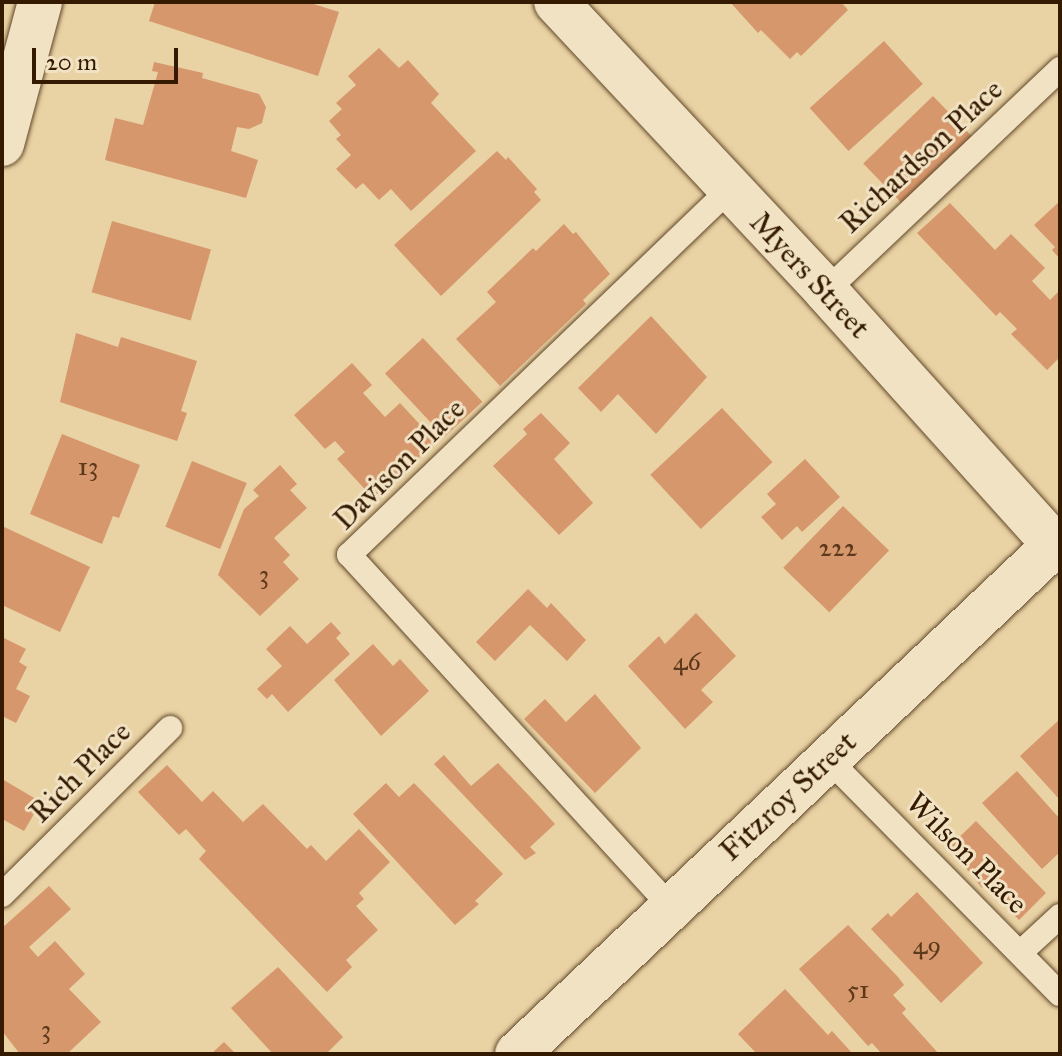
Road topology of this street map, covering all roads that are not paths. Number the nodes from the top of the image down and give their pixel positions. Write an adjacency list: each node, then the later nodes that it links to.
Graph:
1 (40, 2): 4 (street)
2 (556, 2): 5 (street, Myers Street)
3 (1060, 69): 6 (lane, Richardson Place)
4 (2, 144)
5 (730, 189): 6 (street, Myers Street); 11 (lane, Davison Place)
6 (826, 291): 7 (street, Myers Street)
7 (1058, 546): 9 (street, Fitzroy Street)
8 (170, 728): 10 (lane, Rich Place)
9 (828, 759): 11 (street, Fitzroy Street); 13 (lane, Wilson Place)
10 (2, 895)
11 (670, 906): 15 (street, Fitzroy Street)
12 (1060, 916): 13 (lane)
13 (1021, 952): 14 (lane, Wilson Place)
14 (1060, 994)
15 (517, 1054)

